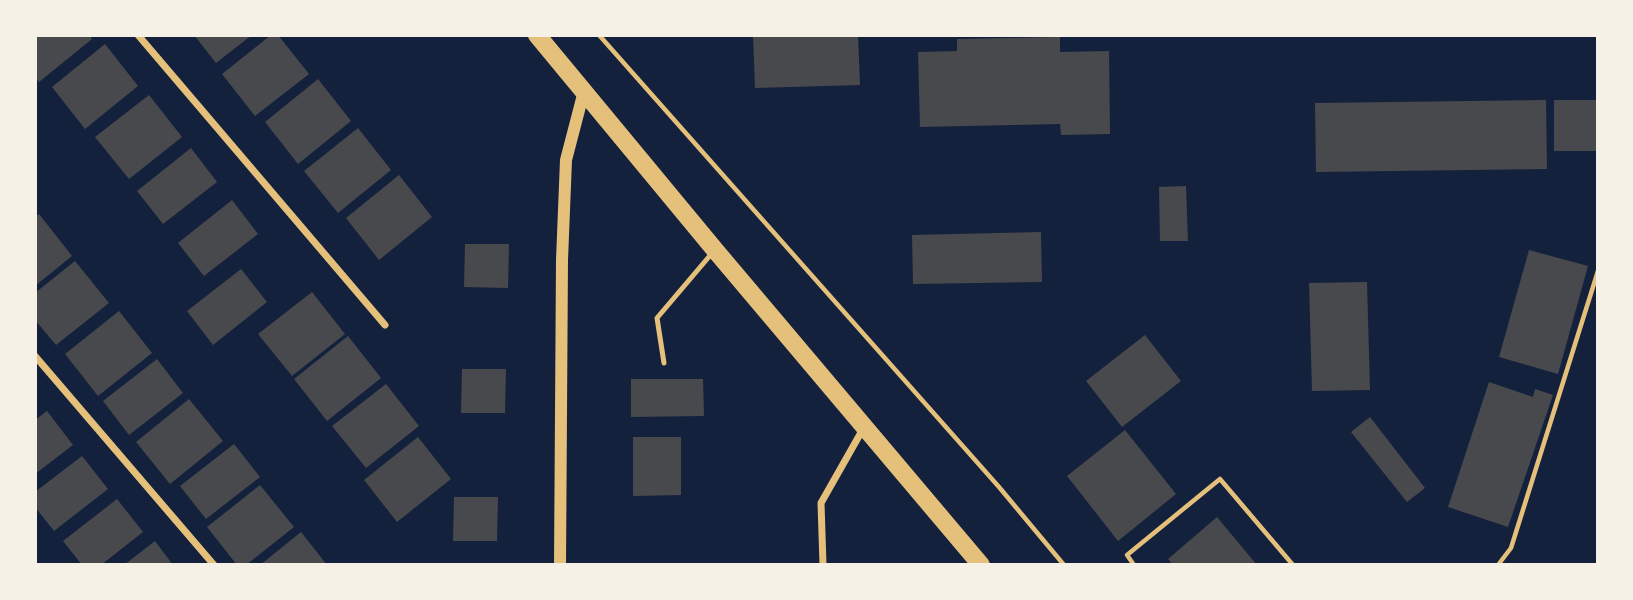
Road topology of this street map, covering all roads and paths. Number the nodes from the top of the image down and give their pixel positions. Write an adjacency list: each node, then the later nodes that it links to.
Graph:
1 (138, 35): 7 (street)
2 (537, 35): 4 (main road)
3 (599, 35): 15 (path)
4 (584, 90): 5 (main road); 12 (street)
5 (715, 250): 9 (lane); 10 (main road)
6 (1598, 271): 18 (path)
7 (385, 325)
8 (35, 356): 11 (street)
9 (664, 363)
10 (865, 425): 13 (street); 14 (main road)
11 (214, 565)
12 (560, 565)
13 (823, 565)
14 (981, 565)
15 (1064, 565)
16 (1135, 565): 17 (path)
17 (1293, 565)
18 (1498, 565)

